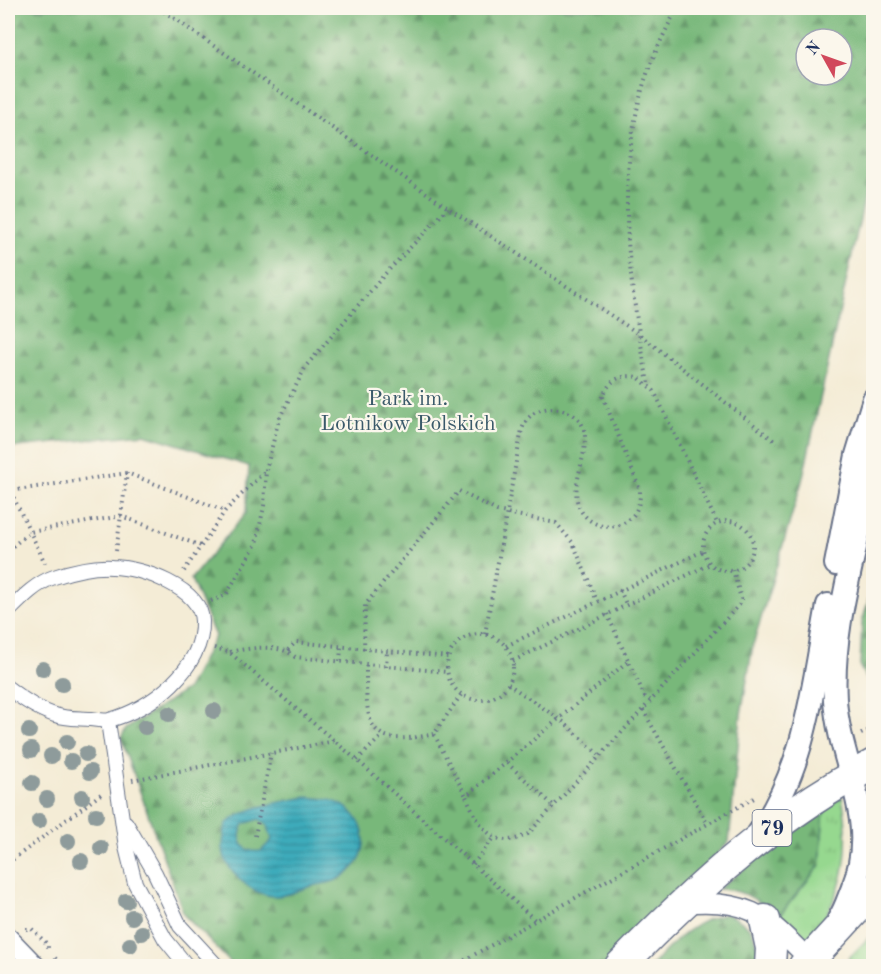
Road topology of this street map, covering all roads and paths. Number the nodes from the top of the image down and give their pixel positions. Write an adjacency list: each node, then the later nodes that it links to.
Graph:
1 (159, 8): 3 (path)
2 (676, 8): 4 (path)
3 (448, 208): 4 (path); 9 (path)
4 (639, 334): 5 (path); 7 (path)
5 (648, 383): 13 (path); 15 (path)
6 (873, 399): 63 (street)
7 (777, 442)
8 (873, 447): 57 (street)
9 (266, 470): 12 (path); 28 (path)
10 (126, 472): 11 (path); 12 (path); 14 (path)
11 (9, 493): 16 (path)
12 (225, 511): 17 (path)
13 (508, 513): 26 (path); 31 (path); 35 (path)
14 (121, 516): 16 (path); 17 (path); 21 (path)
15 (717, 523): 19 (path); 22 (path)
16 (30, 532): 18 (path); 23 (path)
17 (201, 546): 24 (path)
18 (8, 550)
19 (703, 551): 20 (path); 25 (path)
20 (710, 564): 22 (path); 27 (path)
21 (114, 566): 23 (street); 24 (street)
22 (733, 570): 49 (path)
23 (52, 578): 29 (street)
24 (175, 585): 28 (street)
25 (620, 590): 26 (path); 27 (path)
26 (597, 601): 34 (path)
27 (626, 604): 30 (path)
28 (200, 605): 32 (street)
29 (8, 612)
30 (607, 614): 41 (path); 42 (path)
31 (485, 634): 34 (path); 39 (path)
32 (200, 644): 38 (path); 52 (street)
33 (341, 646): 35 (path); 36 (path); 40 (path)
34 (506, 646): 41 (path)
35 (364, 649): 37 (path)
36 (288, 650): 38 (path); 40 (path)
37 (387, 651): 39 (path); 44 (path)
38 (229, 652): 56 (path)
39 (448, 657): 45 (path)
40 (340, 661): 43 (path)
41 (513, 661): 46 (path)
42 (627, 662): 49 (path); 51 (path)
43 (366, 665): 44 (path); 55 (path)
44 (386, 667): 45 (path)
45 (447, 672): 48 (path)
46 (508, 684): 48 (path); 51 (path)
47 (8, 688): 52 (street)
48 (461, 695): 54 (path)
49 (650, 700): 50 (path)
50 (643, 710): 59 (path); 68 (path)
51 (557, 719): 59 (path); 61 (path)
52 (108, 721): 64 (street)
53 (873, 728): 57 (path)
54 (434, 734): 55 (path); 65 (path)
55 (382, 736): 60 (path)
56 (335, 741): 58 (path); 60 (path)
57 (842, 744): 62 (street)
58 (272, 753): 64 (path); 69 (path)
59 (600, 756): 66 (path)
60 (357, 760): 73 (path)
61 (507, 763): 65 (path); 66 (path)
62 (863, 769): 71 (main road, 79); 79 (street)
63 (788, 779): 68 (path); 71 (street)
64 (117, 783): 67 (street); 72 (path)
65 (466, 796): 70 (path)
66 (554, 806): 70 (path)
67 (123, 819): 81 (street); 82 (street)
68 (707, 824): 76 (path)
69 (255, 836)
70 (494, 838): 73 (path)
71 (754, 842): 75 (main road, 79)
72 (8, 863)
73 (473, 864): 76 (path)
74 (873, 890): 79 (main road)
75 (681, 904): 77 (street); 84 (main road, 79)
76 (535, 920): 83 (path)
77 (765, 920): 79 (street); 85 (main road)
78 (8, 937): 80 (street)
79 (811, 962)
80 (36, 966)
81 (187, 966)
82 (217, 966)
83 (454, 966)
84 (620, 966)
85 (770, 966)

